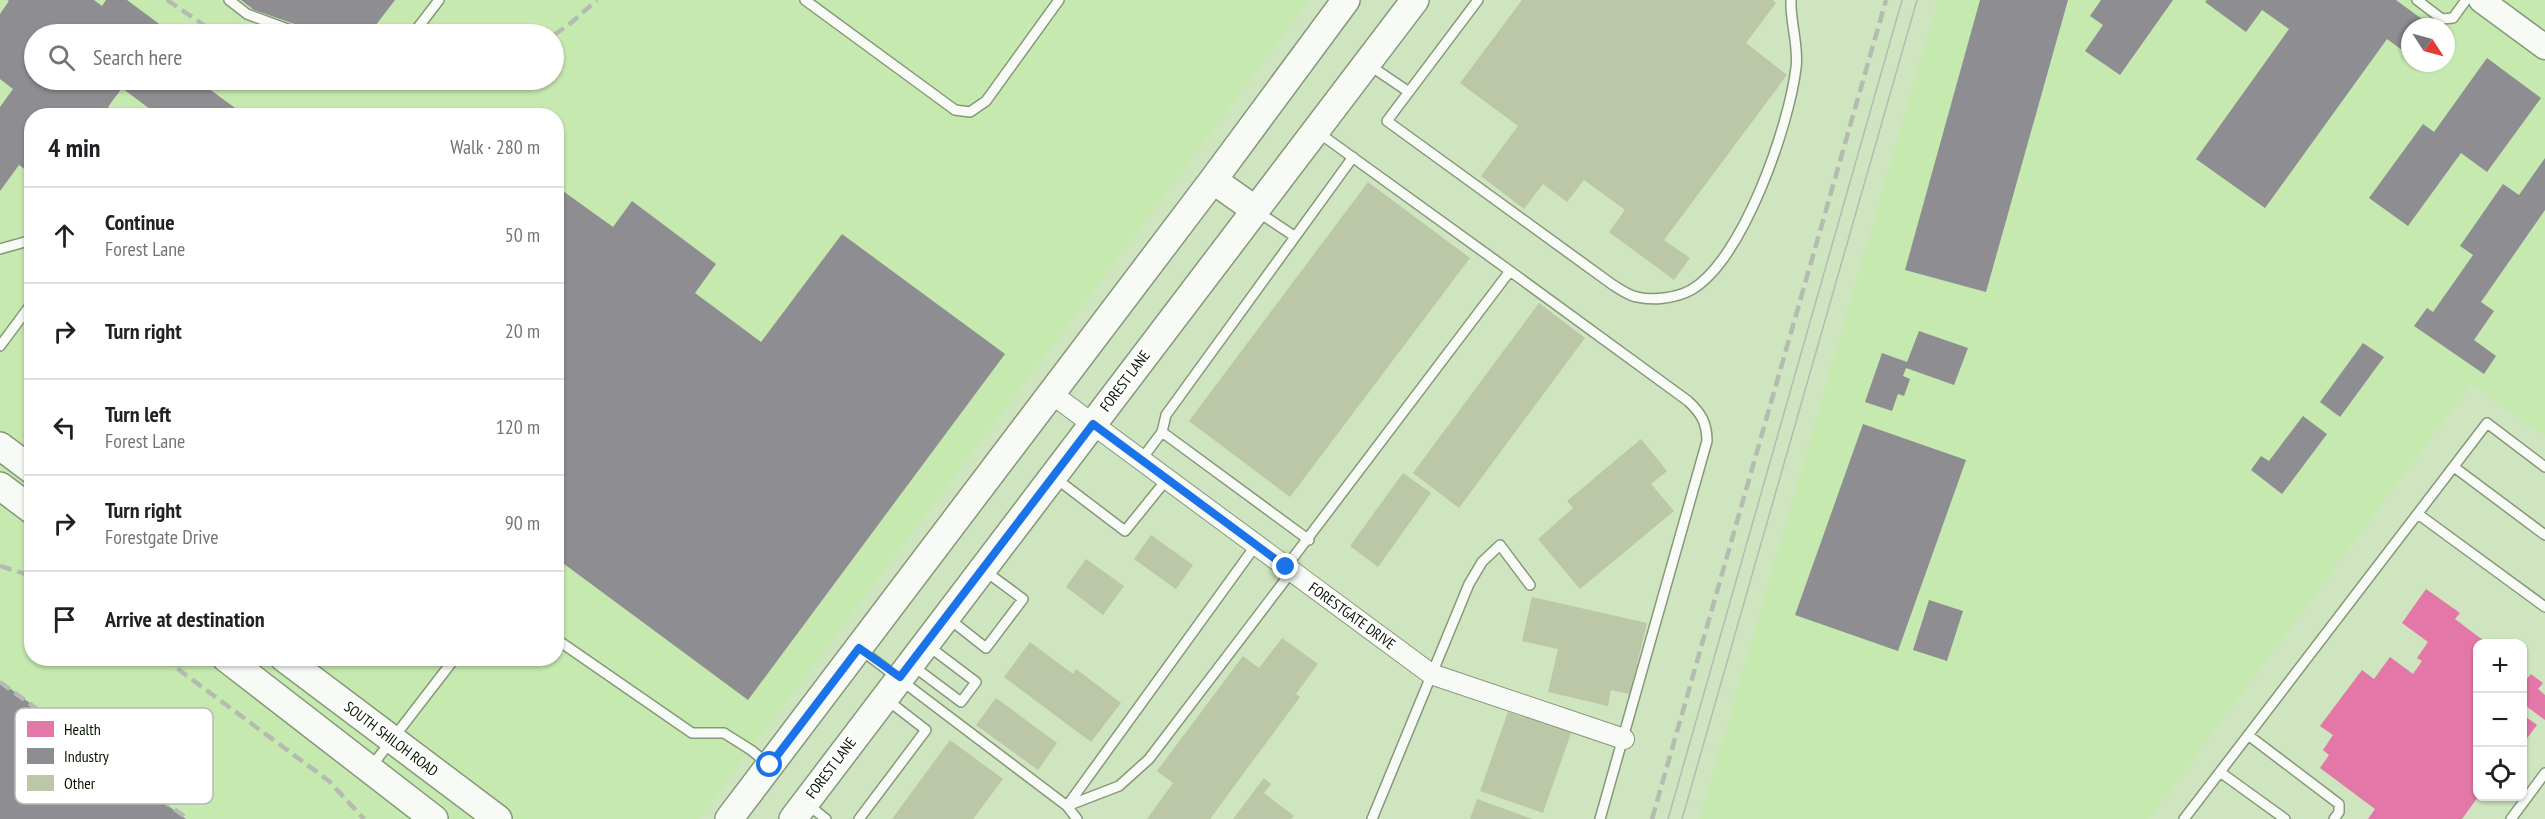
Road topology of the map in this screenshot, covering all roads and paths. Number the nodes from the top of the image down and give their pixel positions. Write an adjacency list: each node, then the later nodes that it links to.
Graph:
1 (228, 0): 12 (lane)
2 (439, 0): 13 (lane)
3 (805, 0): 4 (lane)
4 (1059, 0)
5 (1346, 0): 19 (main road)
6 (1414, 0): 15 (main road, FOREST LANE)
7 (1478, 0): 16 (lane)
8 (1791, 0): 16 (lane)
9 (2417, 0): 10 (lane)
10 (2466, 0)
11 (2492, 3): 14 (street)
12 (274, 24)
13 (421, 24)
14 (2545, 47)
15 (1366, 63): 16 (lane); 17 (main road, FOREST LANE)
16 (1408, 92)
17 (1315, 130): 18 (lane); 20 (main road, FOREST LANE)
18 (1353, 157): 21 (lane); 24 (lane)
19 (1213, 180): 20 (main road); 27 (main road)
20 (1254, 209): 21 (lane); 28 (main road, FOREST LANE)
21 (1294, 236): 29 (lane)
22 (24, 242): 23 (lane)
23 (0, 249)
24 (1510, 271): 41 (lane); 56 (lane)
25 (24, 314): 26 (lane)
26 (0, 346)
27 (1052, 394): 28 (street, FORESTGATE DRIVE); 49 (main road)
28 (1093, 424): 31 (street, FORESTGATE DRIVE); 35 (main road, FOREST LANE)
29 (1162, 432): 31 (lane); 41 (lane)
30 (0, 446): 32 (main road)
31 (1141, 460): 36 (street, FORESTGATE DRIVE)
32 (24, 464)
33 (2454, 467): 34 (lane); 39 (lane); 40 (lane)
34 (2545, 467)
35 (1052, 476): 36 (lane); 43 (main road, FOREST LANE)
36 (1167, 479): 42 (street, FORESTGATE DRIVE)
37 (0, 486): 38 (main road)
38 (24, 504)
39 (2418, 514): 46 (lane); 55 (lane)
40 (2545, 535)
41 (1309, 540): 44 (lane)
42 (1256, 545): 44 (street, FORESTGATE DRIVE); 62 (lane)
43 (982, 569): 47 (main road, FOREST LANE); 47 (lane)
44 (1289, 569): 54 (street, FORESTGATE DRIVE); 62 (lane)
45 (1530, 585): 54 (lane)
46 (2545, 607)
47 (946, 617): 53 (main road, FOREST LANE)
48 (564, 645): 58 (lane)
49 (859, 648): 53 (lane); 58 (main road)
50 (236, 666): 59 (main road)
51 (295, 666): 57 (main road, SOUTH SHILOH ROAD)
52 (449, 666): 57 (lane)
53 (905, 671): 53 (lane); 62 (lane); 63 (main road, FOREST LANE); 68 (lane)
54 (1431, 674): 56 (street, FORESTGATE DRIVE); 70 (lane)
55 (2248, 735): 60 (lane); 74 (lane)
56 (1624, 739): 71 (lane)
57 (392, 740): 59 (lane); 65 (main road, SOUTH SHILOH ROAD)
58 (770, 765): 66 (main road)
59 (370, 769): 64 (main road)
60 (2220, 772): 72 (lane); 73 (lane)
61 (2545, 773): 75 (lane)
62 (1067, 806): 69 (lane)
63 (799, 811): 67 (lane)
64 (434, 819)
65 (498, 819)
66 (729, 819)
67 (826, 819)
68 (859, 819)
69 (1077, 819)
70 (1372, 819)
71 (1600, 819)
72 (2184, 819)
73 (2285, 819)
74 (2334, 819)
75 (2511, 819)

